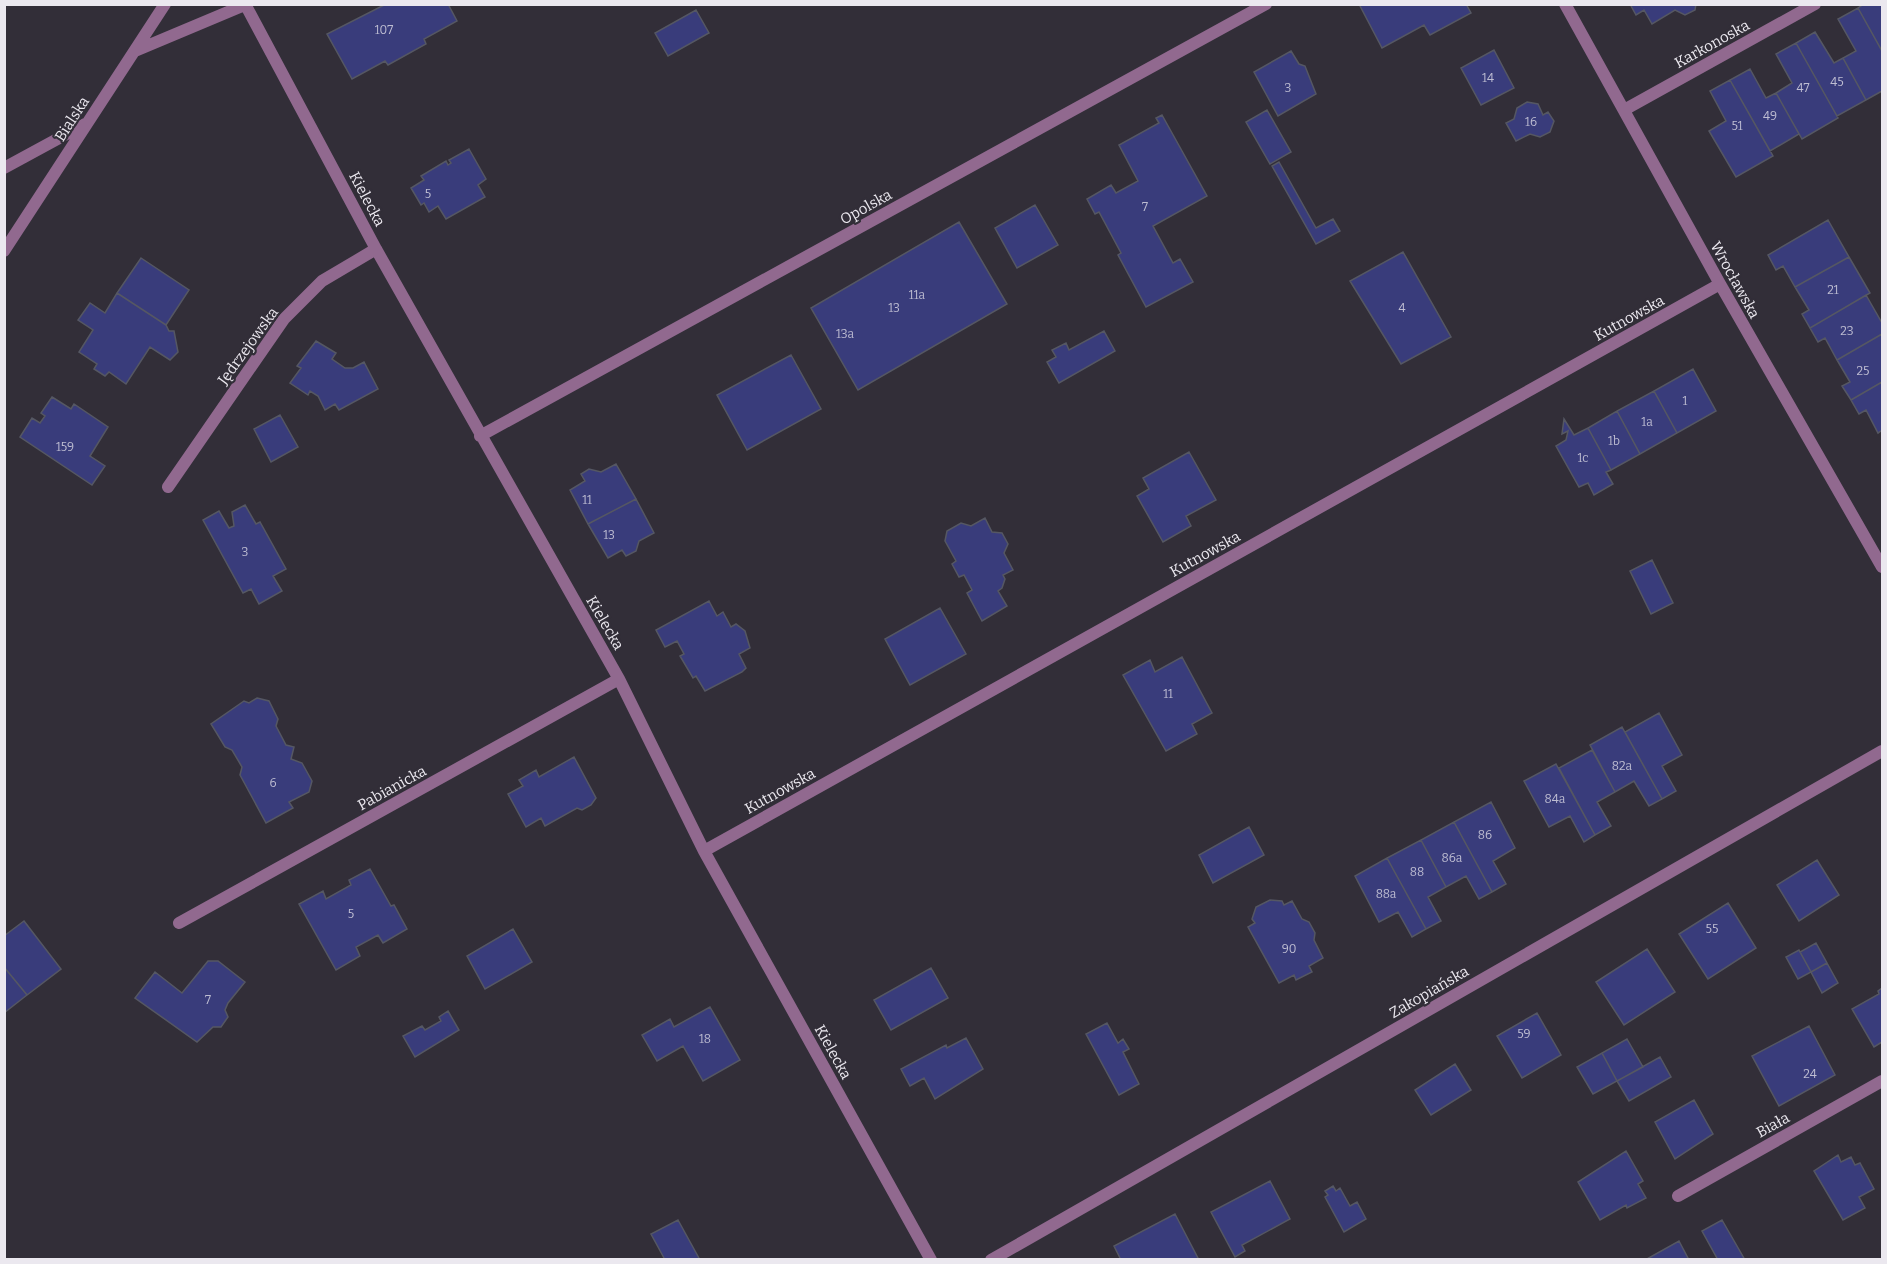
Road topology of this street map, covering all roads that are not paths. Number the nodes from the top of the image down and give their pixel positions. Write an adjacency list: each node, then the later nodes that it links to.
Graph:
1 (165, 4): 6 (street, Bialska)
2 (1266, 4): 13 (street, Opolska)
3 (1565, 4): 7 (street, Wrocławska)
4 (1815, 4): 7 (street, Karkonoska)
5 (246, 5): 6 (street); 10 (street, Kielecka)
6 (135, 51): 8 (street, Bialska)
7 (1624, 110): 12 (street, Wrocławska)
8 (88, 123): 9 (street); 11 (street, Bialska)
9 (4, 168)
10 (376, 249): 13 (street, Kielecka); 14 (street, Jędrzejowska)
11 (4, 251)
12 (1720, 284): 15 (street, Wrocławska); 18 (street, Kutnowska)
13 (480, 436): 16 (street, Kielecka)
14 (168, 487)
15 (1882, 567)
16 (620, 679): 18 (street, Kielecka); 19 (street, Pabianicka)
17 (1882, 751): 23 (street, Zakopiańska)
18 (704, 851): 22 (street, Kielecka)
19 (179, 923)
20 (1882, 1081): 21 (street, Biała)
21 (1678, 1196)
22 (931, 1260)
23 (991, 1260)

